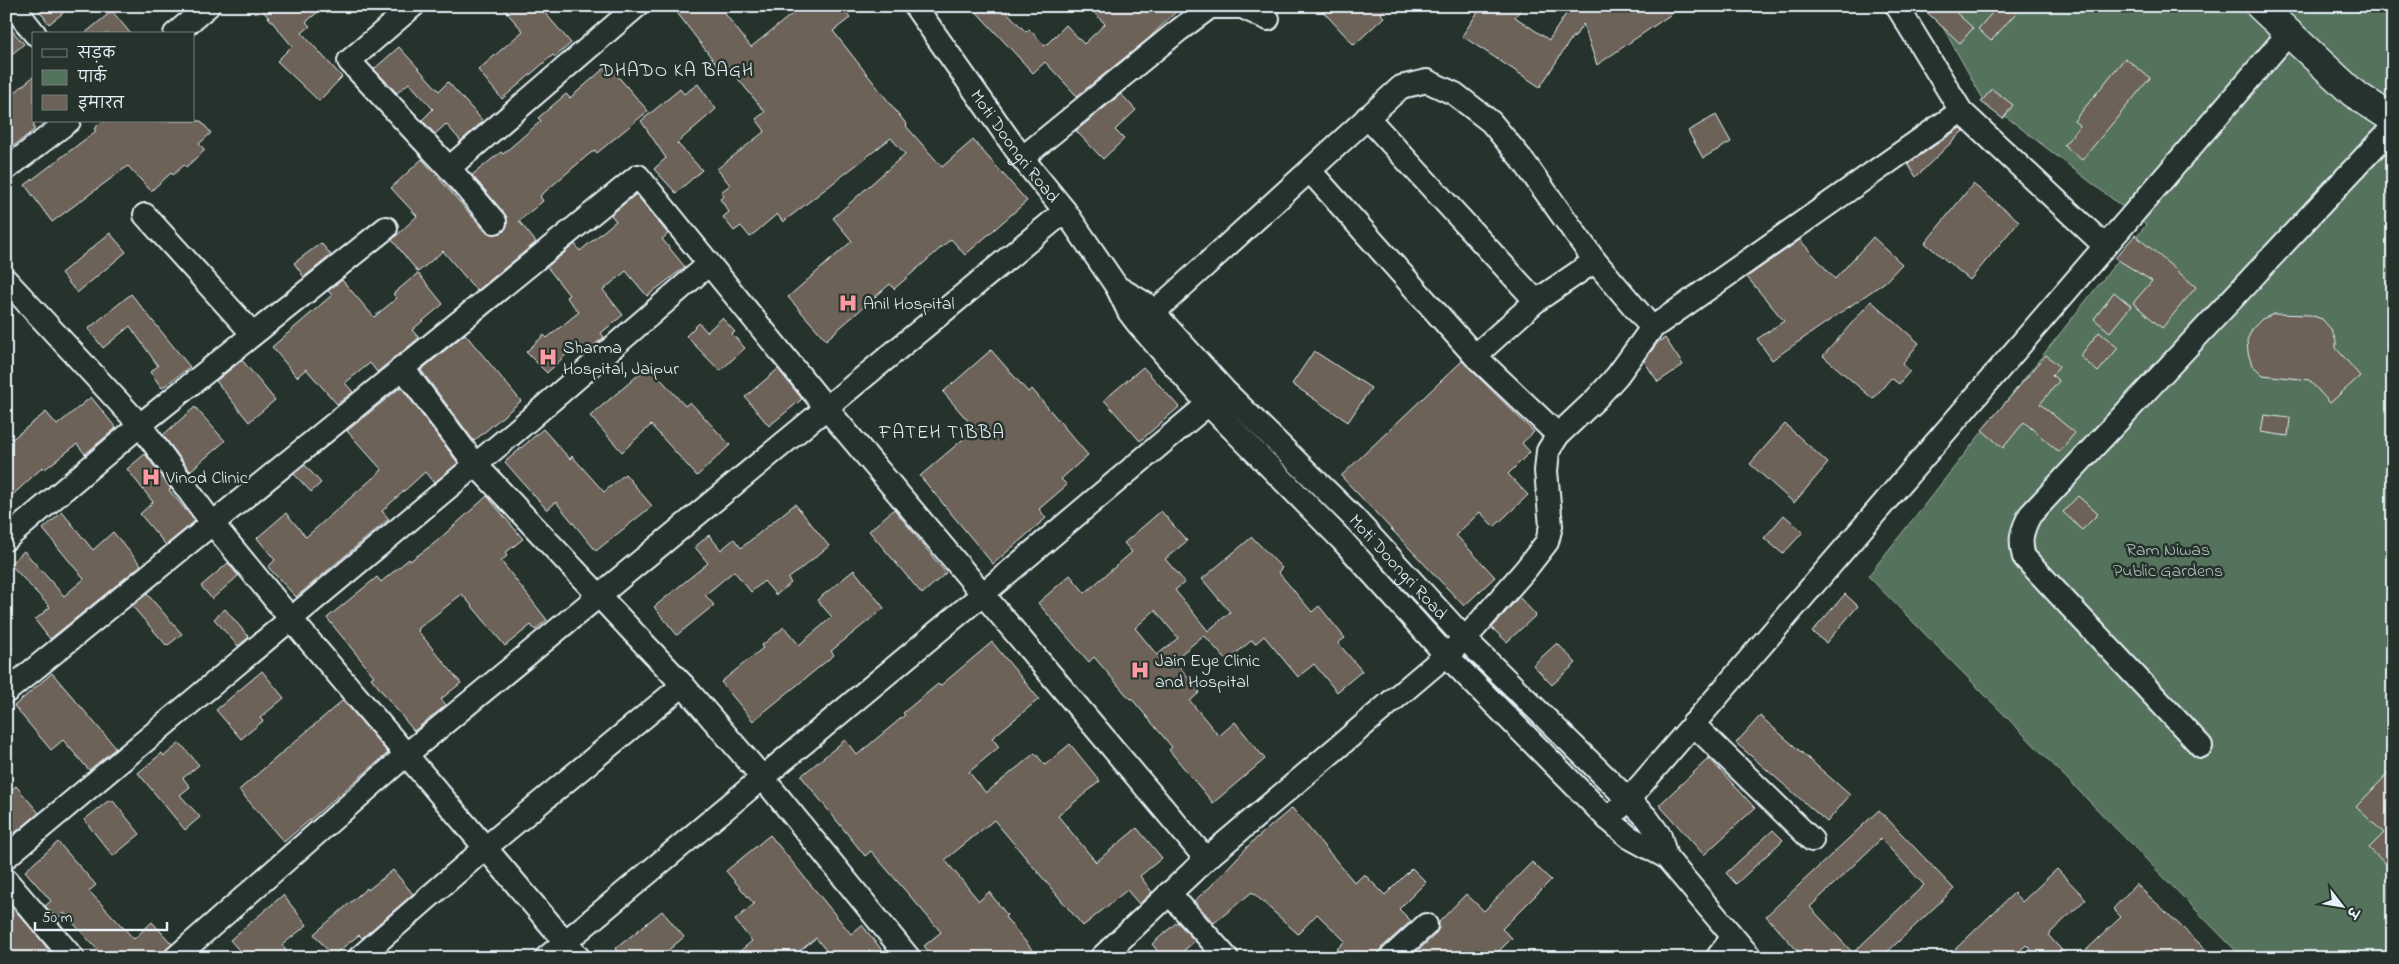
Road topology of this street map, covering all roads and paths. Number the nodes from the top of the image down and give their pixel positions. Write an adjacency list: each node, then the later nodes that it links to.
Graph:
1 (12, 6): 9 (street)
2 (208, 6): 10 (street)
3 (412, 6): 18 (street)
4 (637, 6): 18 (street)
5 (915, 6): 17 (street, Moti Doongri Road)
6 (1897, 6): 12 (street)
7 (2260, 6): 11 (main road)
8 (1268, 19): 17 (street)
9 (32, 32)
10 (177, 32)
11 (2288, 34): 14 (main road); 25 (street)
12 (1961, 111): 25 (street); 31 (street)
13 (1367, 117): 20 (street); 26 (street); 29 (street)
14 (2393, 119)
15 (68, 122): 19 (street)
16 (2393, 127): 52 (street)
17 (1022, 158): 21 (street, Moti Doongri Road)
18 (449, 168): 23 (street)
19 (6, 169)
20 (1310, 172): 30 (street); 33 (street)
21 (1065, 211): 30 (street, Moti Doongri Road); 36 (street)
22 (145, 216): 32 (street)
23 (495, 222)
24 (386, 228): 32 (street)
25 (2104, 245): 51 (street)
26 (1595, 261): 29 (street); 31 (street)
27 (709, 264): 34 (street); 36 (street); 39 (street)
28 (6, 280): 37 (street)
29 (1536, 301): 33 (street)
30 (1146, 319): 35 (street, Moti Doongri Road)
31 (1652, 328): 38 (street)
32 (253, 334): 37 (street)
33 (1475, 356): 38 (street)
34 (402, 367): 39 (street); 40 (street)
35 (1216, 397): 41 (street, Moti Doongri Road); 43 (street, Moti Doongri Road); 44 (street)
36 (827, 409): 44 (street); 45 (street)
37 (140, 425): 40 (street); 42 (street)
38 (1558, 436): 47 (street)
39 (475, 464): 45 (street); 46 (street)
40 (214, 524): 46 (street); 50 (street)
41 (1369, 536): 43 (street); 47 (street, Moti Doongri Road)
42 (6, 539)
43 (1353, 552): 48 (street, Moti Doongri Road)
44 (984, 593): 54 (street); 61 (street)
45 (598, 595): 49 (street); 53 (street)
46 (290, 618): 53 (street); 59 (street)
47 (1464, 639): 48 (street); 55 (street, Moti Doongri Road)
48 (1445, 654): 56 (street, Moti Doongri Road); 61 (street)
49 (683, 686): 54 (street); 58 (street)
50 (6, 692)
51 (1693, 724): 55 (street); 57 (street)
52 (2201, 746)
53 (407, 754): 58 (street); 68 (street)
54 (763, 778): 66 (street); 71 (street)
55 (1628, 800): 56 (street); 60 (street, Moti Doongri Road)
56 (1608, 819): 60 (street, Moti Doongri Road)
57 (1812, 840)
58 (485, 848): 66 (street); 69 (street)
59 (6, 857)
60 (1666, 858): 65 (street, Moti Doongri Road)
61 (1206, 859): 63 (street)
62 (6, 880): 67 (street)
63 (1169, 893): 72 (street); 73 (street)
64 (1426, 925): 74 (street)
65 (1733, 937): 75 (street); 76 (street, Moti Doongri Road)
66 (572, 950): 70 (street)
67 (73, 958)
68 (175, 958)
69 (359, 958)
70 (546, 958)
71 (909, 958)
72 (1101, 958)
73 (1228, 958)
74 (1390, 958)
75 (1717, 958)
76 (1751, 958)

